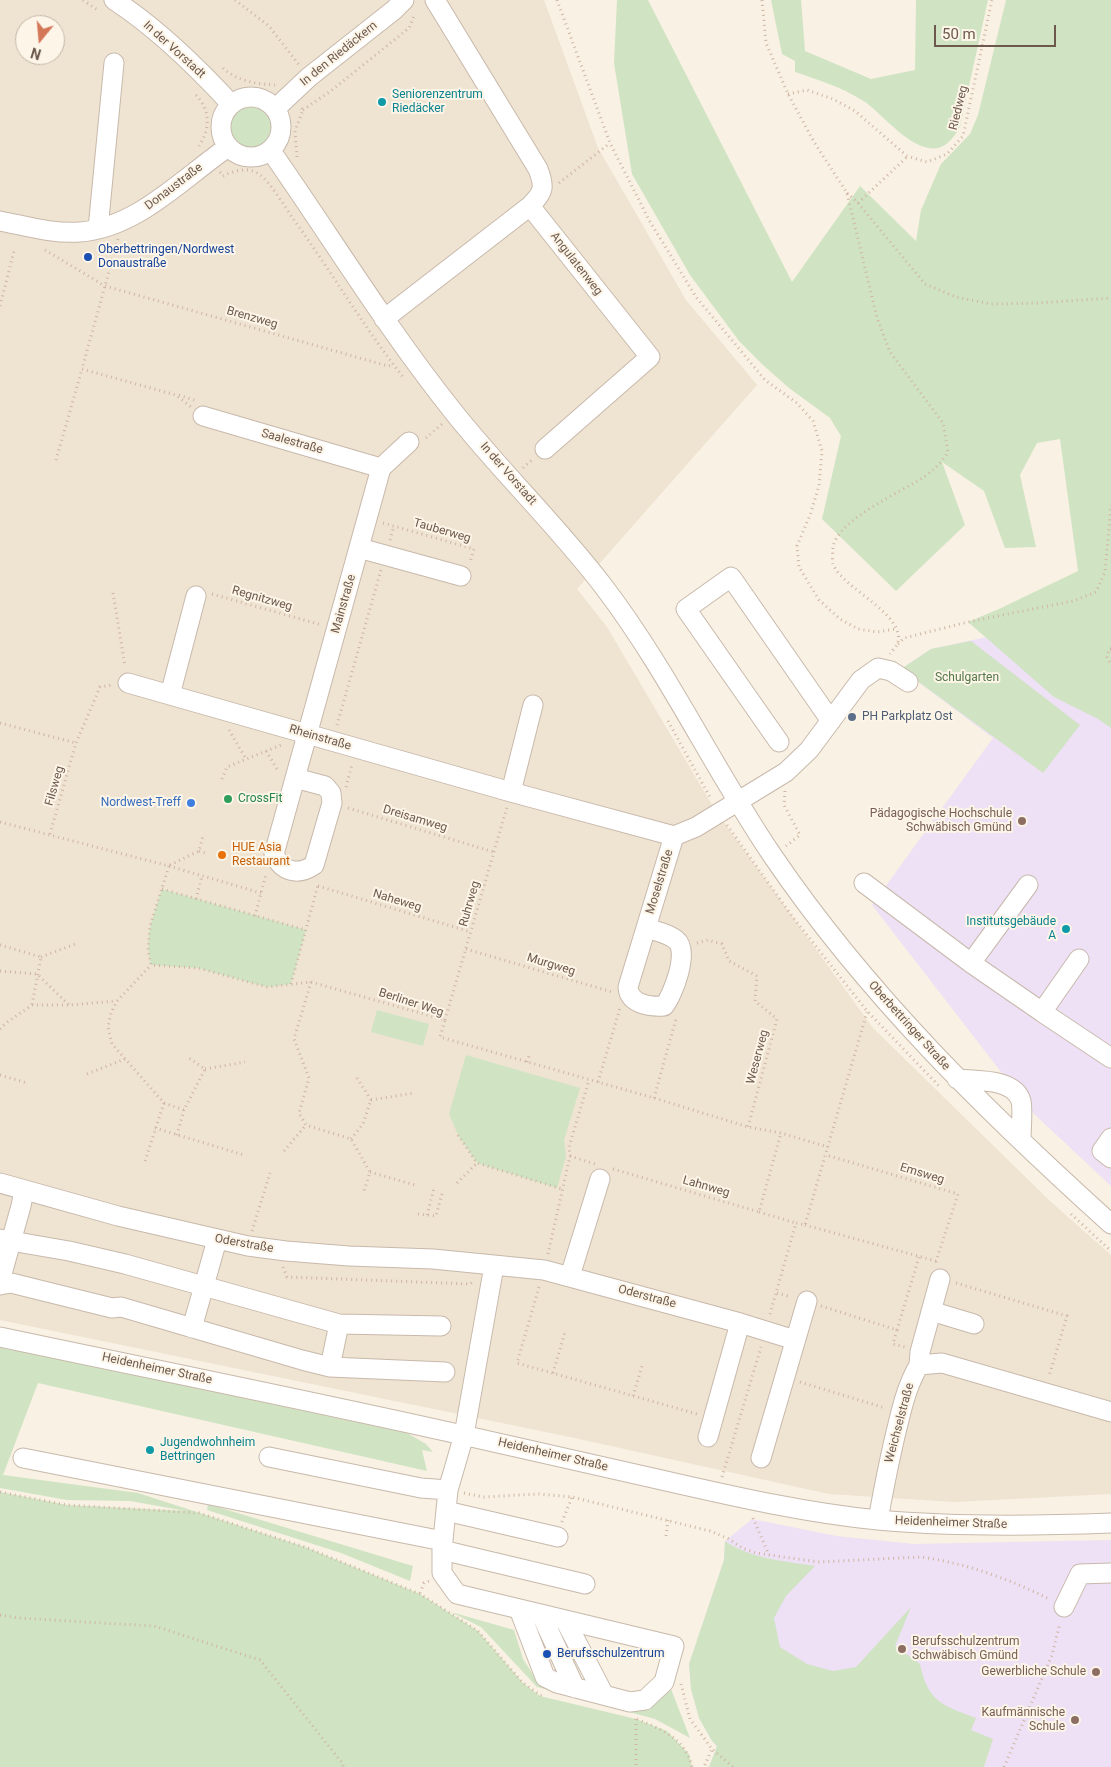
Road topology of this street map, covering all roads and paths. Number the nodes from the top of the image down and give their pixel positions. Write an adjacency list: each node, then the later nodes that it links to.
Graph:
1 (83, 0): 8 (path)
2 (235, 0): 11 (path)
3 (435, 0): 28 (street)
4 (557, 0): 18 (path)
5 (762, 0): 14 (path)
6 (992, 0): 21 (path, Riedweg)
7 (410, 5): 11 (street, In den Riedäckern); 17 (path)
8 (109, 7): 15 (street, In der Vorstadt)
9 (114, 63): 30 (street)
10 (221, 67): 13 (path)
11 (309, 77): 13 (street, In den Riedäckern)
12 (195, 94): 22 (path)
13 (290, 94): 16 (street, In den Riedäckern); 17 (path)
14 (788, 94): 21 (path); 26 (path)
15 (231, 104): 16 (street); 19 (street)
16 (275, 108): 20 (street)
17 (303, 110): 23 (path)
18 (610, 143): 25 (path); 58 (path)
19 (228, 147): 20 (street); 22 (street, Donaustraße)
20 (271, 151): 23 (street, In der Vorstadt)
21 (907, 156): 27 (path)
22 (209, 160): 24 (path); 30 (street, Donaustraße)
23 (283, 168): 24 (path); 37 (street, In der Vorstadt)
24 (266, 181): 38 (path)
25 (553, 188)
26 (847, 192): 27 (path); 58 (path)
27 (858, 203): 35 (path)
28 (530, 206): 37 (street); 45 (street, Angulatenweg)
29 (0, 221): 30 (street, Donaustraße)
30 (98, 229)
31 (118, 238): 34 (path)
32 (14, 250): 36 (path)
33 (45, 250): 34 (path, Brenzweg)
34 (105, 286): 38 (path, Brenzweg); 39 (path)
35 (1111, 298)
36 (0, 306)
37 (384, 318): 48 (street, In der Vorstadt)
38 (394, 365): 40 (path)
39 (82, 368): 41 (path); 46 (path)
40 (405, 380)
41 (203, 416): 47 (street, Saalestraße)
42 (435, 418): 43 (path)
43 (447, 432)
44 (409, 442): 47 (street)
45 (545, 449): 48 (path)
46 (56, 460)
47 (381, 468): 50 (street, Mainstraße)
48 (511, 478): 82 (street, In der Vorstadt)
49 (1111, 505): 59 (path)
50 (368, 518): 51 (path, Tauberweg); 52 (street, Mainstraße)
51 (394, 526): 53 (path); 54 (path, Tauberweg)
52 (360, 548): 53 (street); 57 (street, Mainstraße)
53 (386, 555): 54 (street); 72 (path)
54 (465, 572)
55 (113, 592): 64 (path)
56 (201, 594): 57 (path, Regnitzweg); 65 (street)
57 (337, 629): 71 (street, Mainstraße)
58 (896, 629): 59 (path)
59 (897, 644): 62 (path)
60 (1111, 648): 61 (path)
61 (1111, 665)
62 (878, 668): 63 (street); 69 (street)
63 (908, 682)
64 (128, 683): 65 (street, Rheinstraße); 74 (path, Filsweg)
65 (170, 695): 67 (street, Rheinstraße)
66 (533, 705): 81 (street)
67 (217, 708): 71 (street, Rheinstraße); 75 (path)
68 (665, 716): 84 (path)
69 (831, 721): 73 (street); 77 (street)
70 (0, 723): 74 (path)
71 (307, 734): 72 (street, Rheinstraße); 75 (path); 78 (street, Mainstraße)
72 (332, 741): 81 (street, Rheinstraße)
73 (779, 742)
74 (76, 743): 86 (path, Filsweg)
75 (246, 759): 79 (path)
76 (353, 760): 80 (path)
77 (786, 772): 82 (street); 92 (path)
78 (295, 778): 83 (street); 83 (street, Mainstraße)
79 (222, 780)
80 (346, 788)
81 (511, 792): 88 (street, Rheinstraße); 90 (path, Ruhrweg)
82 (737, 802): 84 (street); 92 (street, Oberbettringer Straße)
83 (332, 803): 90 (path, Dreisamweg)
84 (719, 813): 88 (street); 94 (path)
85 (0, 822): 86 (path)
86 (50, 834): 93 (path)
87 (203, 836): 89 (path)
88 (674, 836): 101 (street, Moselstraße)
89 (199, 851): 91 (path); 93 (path)
90 (494, 852): 103 (path, Ruhrweg)
91 (205, 853)
92 (773, 857): 94 (path); 135 (street, Oberbettringer Straße)
93 (169, 866): 95 (path); 98 (path)
94 (758, 868): 121 (path)
95 (202, 876): 99 (path); 100 (path)
96 (864, 883): 110 (street)
97 (1028, 885): 110 (street)
98 (162, 889): 99 (path); 111 (path)
99 (196, 899): 100 (path)
100 (255, 916): 102 (path)
101 (646, 928): 106 (street, Moselstraße); 116 (street, Moselstraße)
102 (306, 930): 103 (path, Naheweg); 115 (path)
103 (471, 932): 107 (path, Ruhrweg)
104 (78, 943): 108 (path)
105 (0, 945): 108 (path)
106 (681, 946): 120 (street); 146 (path, Weserweg)
107 (466, 949): 116 (path, Murgweg); 123 (path, Ruhrweg)
108 (41, 957): 113 (path)
109 (1080, 959): 122 (street)
110 (971, 963): 122 (street)
111 (151, 965): 115 (path, Berliner Weg); 117 (path)
112 (0, 971): 113 (path)
113 (37, 974): 118 (path); 119 (path)
114 (310, 982): 115 (path, Berliner Weg); 123 (path, Berliner Weg); 145 (path)
115 (291, 984)
116 (627, 997): 120 (street); 137 (path)
117 (117, 1001): 119 (path); 128 (path)
118 (32, 1005): 119 (path); 124 (path)
119 (70, 1005)
120 (664, 1006): 141 (path)
121 (867, 1011): 139 (path); 154 (path)
122 (1042, 1012): 127 (street)
123 (445, 1020): 130 (path, Berliner Weg)
124 (0, 1029)
125 (530, 1053): 130 (path)
126 (189, 1058): 131 (path)
127 (1111, 1058)
128 (125, 1060): 132 (path); 143 (path)
129 (245, 1062): 131 (path)
130 (527, 1062): 136 (path, Berliner Weg)
131 (205, 1069): 144 (path)
132 (87, 1074)
133 (0, 1075): 138 (path)
134 (356, 1078): 142 (path)
135 (957, 1079): 153 (street, Oberbettringer Straße); 153 (street)
136 (589, 1080): 137 (path, Berliner Weg); 158 (path)
137 (598, 1082): 141 (path, Berliner Weg)
138 (26, 1083)
139 (939, 1086)
140 (414, 1093): 142 (path)
141 (654, 1098): 146 (path, Berliner Weg)
142 (372, 1100): 152 (path)
143 (164, 1103): 144 (path); 147 (path)
144 (184, 1110): 149 (path)
145 (306, 1125): 152 (path); 155 (path)
146 (748, 1126): 148 (path, Berliner Weg)
147 (156, 1128): 149 (path); 160 (path)
148 (781, 1133): 154 (path, Berliner Weg); 172 (path)
149 (177, 1135): 156 (path)
150 (458, 1135): 161 (path)
151 (1111, 1138): 159 (street)
152 (351, 1139): 163 (path)
153 (1020, 1140): 176 (street, Oberbettringer Straße)
154 (828, 1147): 157 (path)
155 (284, 1151)
156 (244, 1155)
157 (826, 1155): 177 (path); 185 (path, Emsweg)
158 (570, 1156): 162 (path, Lahnweg); 168 (path)
159 (1111, 1158)
160 (145, 1162)
161 (477, 1163): 166 (path); 168 (path)
162 (605, 1171): 172 (path, Lahnweg); 186 (street)
163 (370, 1172): 167 (path); 170 (path)
164 (270, 1173): 180 (path)
165 (0, 1183): 169 (street, Oderstraße)
166 (457, 1183)
167 (415, 1185)
168 (562, 1189): 184 (path)
169 (24, 1190): 178 (street); 179 (street, Oderstraße)
170 (364, 1192)
171 (1068, 1211): 181 (path)
172 (759, 1212): 175 (path, Lahnweg)
173 (418, 1214): 174 (path)
174 (427, 1215): 174 (path)
175 (796, 1222): 177 (path); 190 (path)
176 (1111, 1224)
177 (804, 1225): 182 (path)
178 (6, 1240): 187 (street); 189 (street)
179 (217, 1240): 180 (street, Oderstraße); 189 (street)
180 (248, 1246): 183 (street, Oderstraße)
181 (1111, 1251)
182 (919, 1257): 185 (path); 199 (path)
183 (494, 1266): 184 (street, Oderstraße); 215 (street)
184 (544, 1270): 186 (street, Oderstraße); 207 (path)
185 (938, 1270): 192 (street, Weichselstraße); 209 (path)
186 (570, 1276): 193 (street, Oderstraße)
187 (0, 1280)
188 (0, 1285): 197 (street)
189 (203, 1287): 194 (street); 197 (street)
190 (777, 1293): 191 (path); 198 (path)
191 (807, 1302): 199 (path); 202 (street)
192 (931, 1311): 195 (street); 203 (street, Weichselstraße)
193 (740, 1323): 198 (street, Oderstraße); 213 (street)
194 (339, 1324): 196 (street); 204 (street)
195 (974, 1324)
196 (441, 1326)
197 (192, 1328): 204 (street)
198 (765, 1330): 202 (street, Oderstraße); 214 (path)
199 (897, 1330): 203 (path)
200 (567, 1333): 207 (path)
201 (0, 1337): 215 (street, Heidenheimer Straße)
202 (795, 1340): 208 (street)
203 (920, 1359): 209 (street); 212 (street, Weichselstraße)
204 (330, 1366): 206 (street)
205 (644, 1367): 210 (path)
206 (445, 1372)
207 (553, 1373): 210 (path)
208 (785, 1377): 212 (path); 219 (street)
209 (1043, 1393): 211 (street)
210 (633, 1396): 213 (path)
211 (1111, 1412)
212 (901, 1413): 227 (street, Weichselstraße)
213 (713, 1419): 214 (path); 216 (street)
214 (738, 1426): 222 (path)
215 (464, 1435): 220 (street); 222 (street, Heidenheimer Straße)
216 (708, 1437)
217 (269, 1457): 220 (street)
218 (23, 1458): 231 (street)
219 (762, 1458)
220 (448, 1490): 223 (path); 224 (street)
221 (0, 1492): 243 (path)
222 (717, 1493): 227 (street, Heidenheimer Straße)
223 (572, 1497): 226 (path); 230 (path)
224 (446, 1511): 230 (street); 231 (street)
225 (746, 1516): 232 (path)
226 (668, 1520): 229 (path); 232 (path)
227 (878, 1520): 228 (street, Heidenheimer Straße)
228 (1110, 1527)
229 (666, 1536)
230 (558, 1537)
231 (442, 1546): 234 (street); 236 (street)
232 (769, 1556): 235 (path)
233 (1111, 1573): 235 (street)
234 (585, 1584)
235 (1064, 1607): 252 (path)
236 (519, 1609): 237 (street); 241 (street)
237 (541, 1614): 239 (street); 241 (street)
238 (0, 1615): 247 (path)
239 (565, 1620): 242 (street); 242 (street)
240 (682, 1677): 246 (path)
241 (575, 1688): 242 (street)
242 (604, 1695)
243 (548, 1698)
244 (627, 1717): 245 (path)
245 (636, 1719): 248 (path); 249 (path)
246 (712, 1750): 250 (path); 251 (path)
247 (343, 1767)
248 (636, 1767)
249 (692, 1767)
250 (704, 1767)
251 (733, 1767)
252 (1004, 1767)

